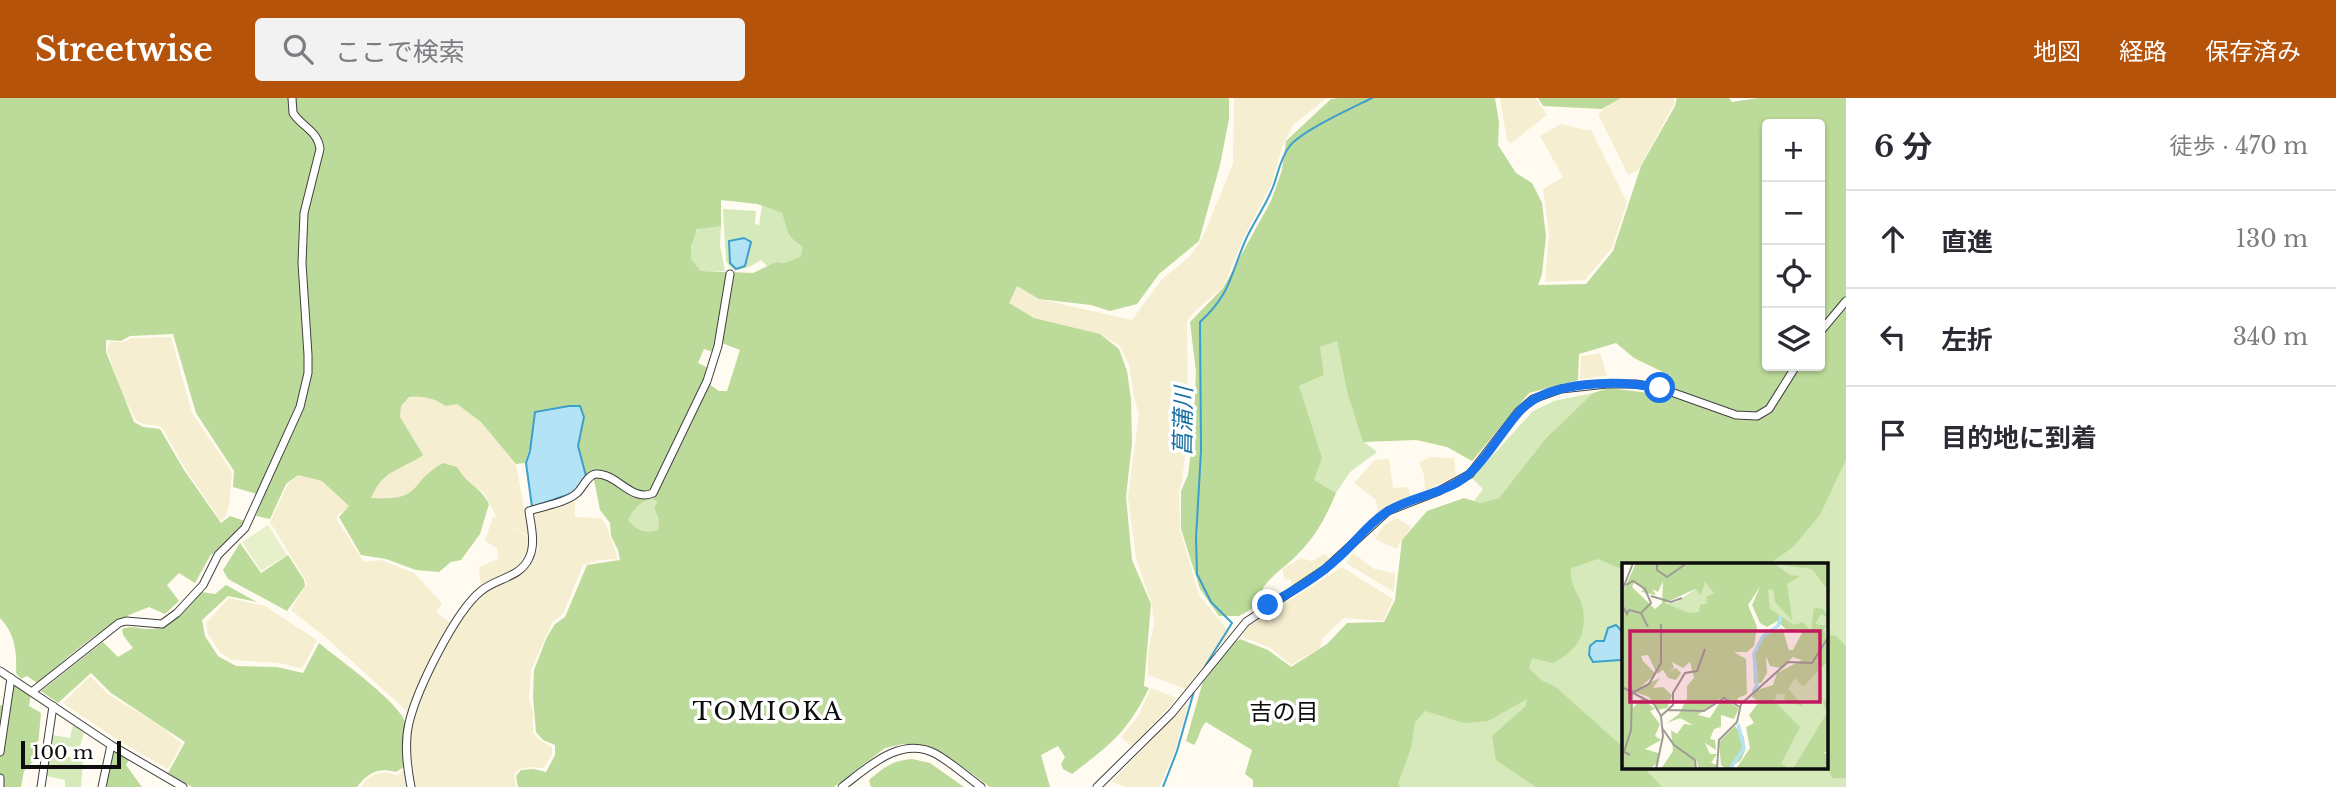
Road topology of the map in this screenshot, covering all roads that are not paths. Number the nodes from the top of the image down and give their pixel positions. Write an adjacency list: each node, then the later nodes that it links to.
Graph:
1 (292, 98): 8 (street)
2 (730, 274): 17 (street)
3 (1846, 301): 4 (street)
4 (1825, 326)
5 (1793, 371): 20 (street)
6 (0, 671): 7 (street)
7 (11, 678): 8 (street); 11 (street)
8 (33, 691): 9 (street)
9 (53, 706): 10 (street); 14 (street)
10 (111, 745): 15 (street); 16 (street)
11 (0, 752)
12 (0, 778): 13 (street)
13 (0, 787)
14 (41, 787)
15 (102, 787)
16 (183, 787)
17 (411, 787)
18 (842, 787): 19 (street)
19 (981, 787)
20 (1097, 787)

